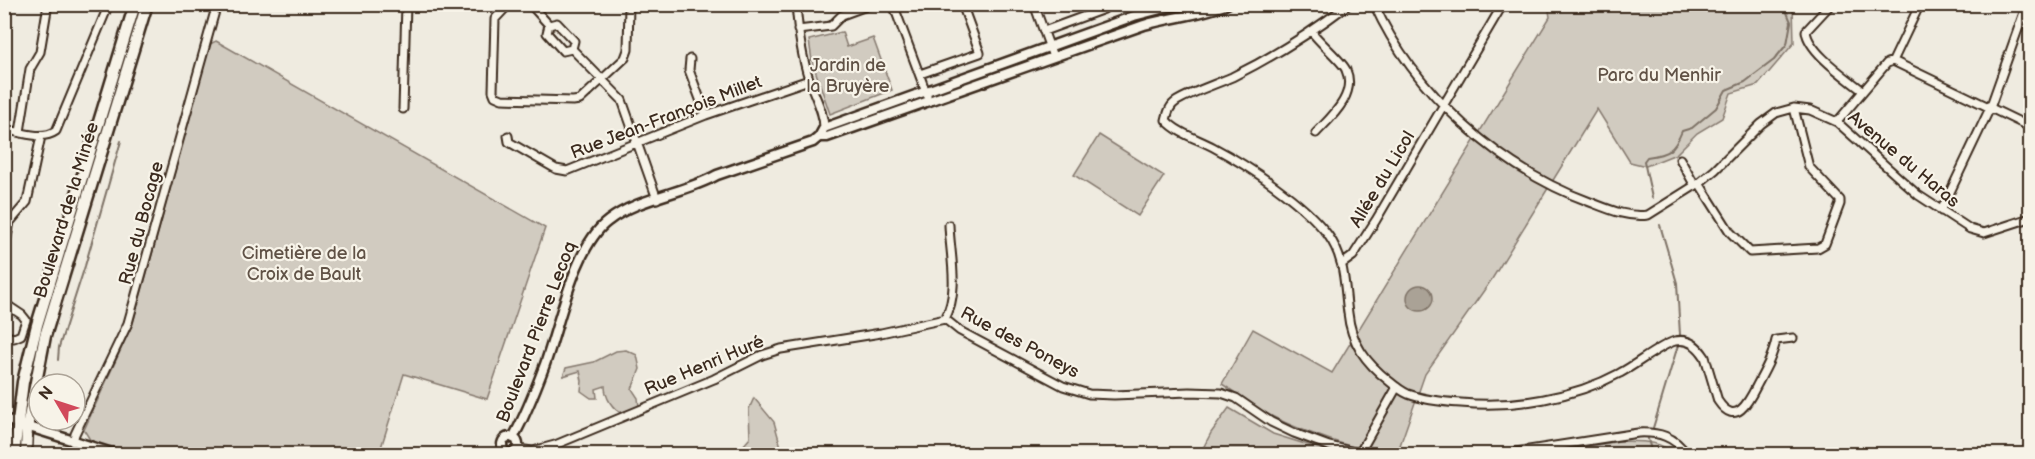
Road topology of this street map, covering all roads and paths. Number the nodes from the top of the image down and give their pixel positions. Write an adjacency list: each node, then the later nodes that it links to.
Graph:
1 (48, 4): 48 (street)
2 (109, 4): 50 (street)
3 (135, 4): 69 (main road, Boulevard de la Minée)
4 (147, 4): 69 (main road, Boulevard de la Minée)
5 (217, 4): 71 (street, Rue du Bocage)
6 (406, 4): 42 (street)
7 (509, 4): 34 (street)
8 (530, 4): 24 (street)
9 (628, 4): 34 (street)
10 (796, 4): 25 (street)
11 (872, 4): 25 (street)
12 (893, 4): 33 (street)
13 (962, 4): 33 (street)
14 (1034, 4): 26 (street)
15 (1102, 4): 26 (street)
16 (1180, 4): 28 (street)
17 (1349, 4): 27 (street)
18 (1374, 4): 39 (street)
19 (1503, 4): 39 (street, Allée du Licol)
20 (1831, 4): 36 (street)
21 (1920, 4): 32 (street)
22 (2027, 4): 41 (street)
23 (1225, 5): 30 (street, Boulevard Pierre Lecoq)
24 (549, 25): 29 (street); 29 (street)
25 (798, 30): 35 (street)
26 (1044, 31): 28 (street)
27 (1312, 32): 49 (street); 62 (street)
28 (1049, 47): 30 (street); 37 (street)
29 (572, 49): 34 (street)
30 (1053, 57): 38 (street, Boulevard Pierre Lecoq)
31 (690, 59): 43 (street)
32 (1893, 62): 36 (street); 41 (street)
33 (920, 74): 37 (street)
34 (602, 80): 53 (street)
35 (809, 80): 43 (street, Rue Jean-François Millet); 46 (street)
36 (1863, 91): 44 (street)
37 (926, 92): 38 (street); 46 (street)
38 (929, 101): 52 (street, Boulevard Pierre Lecoq)
39 (1443, 105): 55 (street); 62 (street, Allée du Licol)
40 (1794, 108): 44 (street, Avenue du Haras); 55 (street); 55 (street)
41 (1990, 108): 45 (street); 57 (street)
42 (404, 109)
43 (706, 115): 53 (street, Rue Jean-François Millet)
44 (1837, 122): 57 (street, Avenue du Haras)
45 (2031, 127)
46 (824, 128): 52 (street)
47 (4, 129): 48 (street)
48 (20, 132): 50 (street)
49 (1316, 133)
50 (41, 136): 59 (street)
51 (508, 136): 53 (street, Rue Jean-François Millet)
52 (819, 137): 56 (street, Boulevard Pierre Lecoq)
53 (637, 142): 56 (street)
54 (1680, 159): 55 (street)
55 (1697, 185)
56 (657, 199): 70 (street, Boulevard Pierre Lecoq)
57 (1941, 211): 58 (street, Avenue du Haras)
58 (2031, 218)
59 (7, 221): 61 (street)
60 (949, 225): 64 (street)
61 (4, 252)
62 (1342, 264): 67 (street)
63 (4, 303): 65 (street)
64 (945, 319): 72 (street, Rue Henri Huré); 77 (street, Rue des Poneys)
65 (4, 335)
66 (1793, 338): 67 (street)
67 (1397, 387): 77 (street)
68 (4, 419): 69 (street)
69 (22, 426): 71 (street); 73 (main road); 74 (main road)
70 (513, 438): 72 (street, Boulevard Pierre Lecoq); 76 (street, Boulevard Pierre Lecoq)
71 (74, 442): 75 (street)
72 (517, 449): 76 (street, Boulevard Pierre Lecoq)
73 (14, 454)
74 (26, 454)
75 (115, 454)
76 (506, 454)
77 (1361, 454)
78 (1503, 454): 79 (street)
79 (1686, 454)

